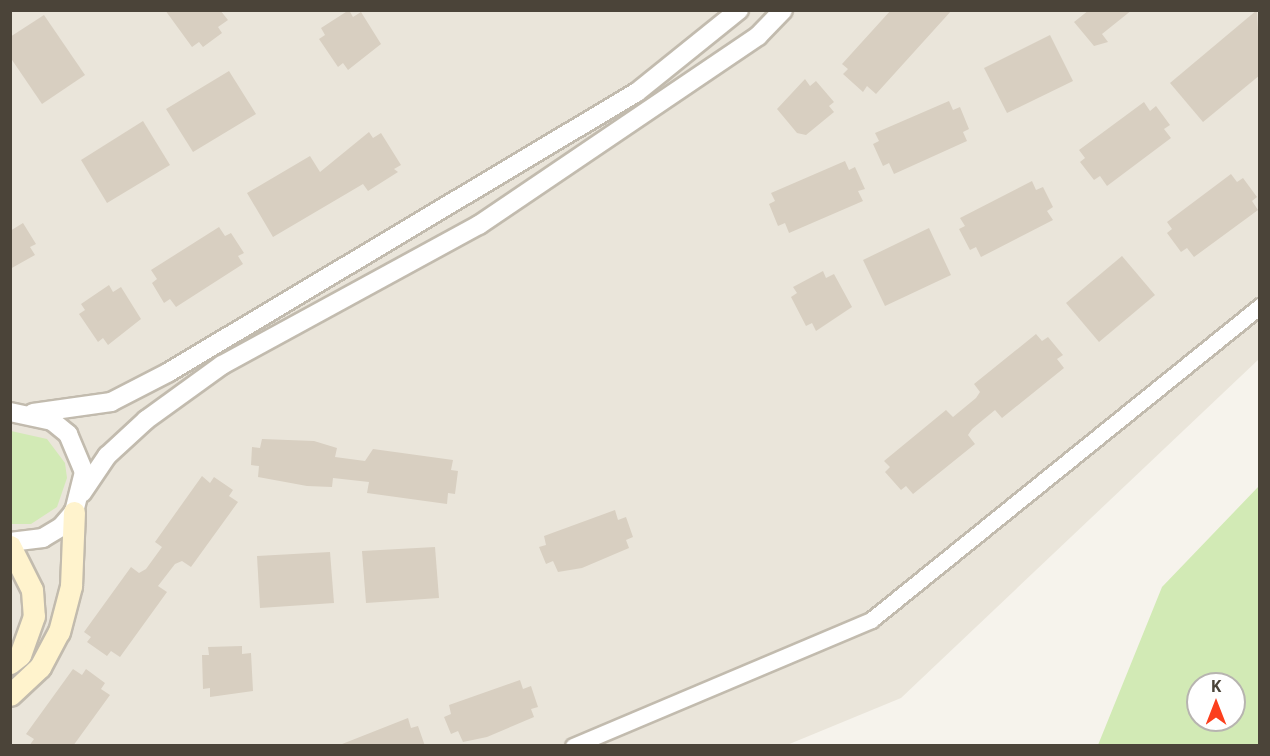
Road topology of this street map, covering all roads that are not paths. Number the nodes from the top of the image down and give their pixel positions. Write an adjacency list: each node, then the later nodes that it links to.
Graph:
1 (739, 10): 5 (street)
2 (783, 10): 6 (street)
3 (1260, 306): 10 (street)
4 (10, 412): 5 (street)
5 (33, 413): 6 (street)
6 (78, 502): 7 (street); 9 (main road)
7 (10, 544): 8 (main road)
8 (10, 663)
9 (10, 695)
10 (573, 746)

